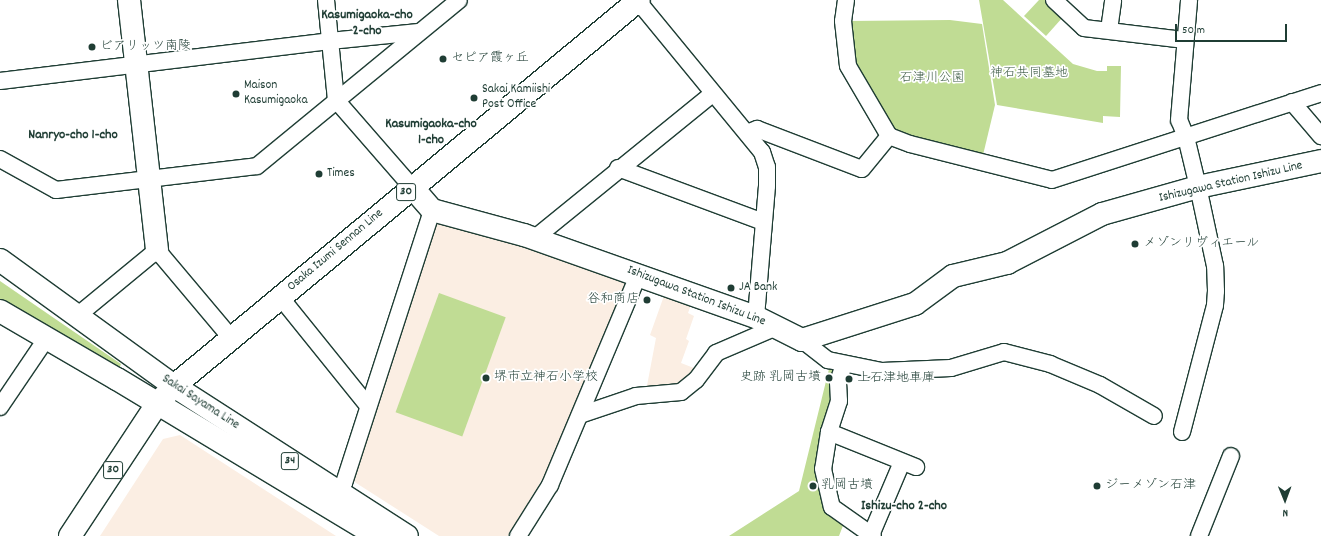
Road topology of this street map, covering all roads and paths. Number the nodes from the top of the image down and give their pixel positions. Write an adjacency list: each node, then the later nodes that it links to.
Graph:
1 (129, 0): 13 (main road)
2 (326, 0): 12 (street)
3 (459, 0): 10 (street)
4 (638, 0): 16 (street); 28 (main road, Osaka Izumi Sennan Line / 30)
5 (846, 0): 20 (street)
6 (1054, 0): 9 (street)
7 (1113, 0): 9 (street)
8 (1189, 0): 11 (street)
9 (1109, 30): 11 (street)
10 (420, 32): 12 (street); 17 (street)
11 (1185, 40): 22 (street)
12 (330, 41): 13 (street); 17 (street)
13 (137, 63): 14 (street); 26 (main road)
14 (0, 81)
15 (1321, 92): 18 (street)
16 (712, 94): 19 (street); 25 (street)
17 (336, 100): 26 (street); 28 (street)
18 (1292, 102): 21 (street); 22 (street)
19 (747, 133): 20 (street); 30 (street)
20 (889, 136): 22 (street)
21 (1321, 136)
22 (1186, 137): 27 (street)
23 (0, 159): 26 (street)
24 (1321, 161): 27 (main road, Ishizugawa Station Ishizu Line)
25 (618, 168): 30 (street); 31 (street)
26 (149, 179): 32 (main road)
27 (1198, 187): 41 (main road, Ishizugawa Station Ishizu Line); 50 (street)
28 (412, 188): 29 (main road); 35 (main road, Osaka Izumi Sennan Line / 30)
29 (432, 210): 31 (main road, Ishizugawa Station Ishizu Line); 45 (street)
30 (763, 222): 38 (street)
31 (535, 238): 34 (main road, Ishizugawa Station Ishizu Line)
32 (157, 250): 37 (street); 40 (street)
33 (0, 260): 37 (main road, Sakai Sayama Line / 34)
34 (638, 276): 38 (main road, Ishizugawa Station Ishizu Line); 47 (street)
35 (281, 298): 40 (main road, Osaka Izumi Sennan Line / 30); 45 (street)
36 (0, 311): 39 (main road, Sakai Sayama Line / 34)
37 (77, 316): 43 (main road, Sakai Sayama Line / 34)
38 (765, 322): 41 (main road, Ishizugawa Station Ishizu Line); 47 (street)
39 (46, 339): 44 (main road, Sakai Sayama Line / 34); 46 (street)
40 (232, 339): 43 (main road, Osaka Izumi Sennan Line / 30)
41 (802, 340): 42 (street)
42 (844, 364): 48 (street); 49 (street)
43 (174, 386): 44 (main road, Osaka Izumi Sennan Line / 30); 52 (main road, Sakai Sayama Line / 34)
44 (157, 404): 53 (main road, Osaka Izumi Sennan Line / 30); 54 (main road, Sakai Sayama Line / 34)
45 (368, 406): 52 (street)
46 (0, 407)
47 (580, 415): 56 (street)
48 (1154, 416)
49 (829, 432): 57 (street); 57 (street)
50 (1182, 432)
51 (1231, 456): 58 (street)
52 (337, 491): 55 (main road, Sakai Sayama Line / 34)
53 (70, 536)
54 (376, 536)
55 (407, 536)
56 (518, 536)
57 (872, 536)
58 (1199, 536)

